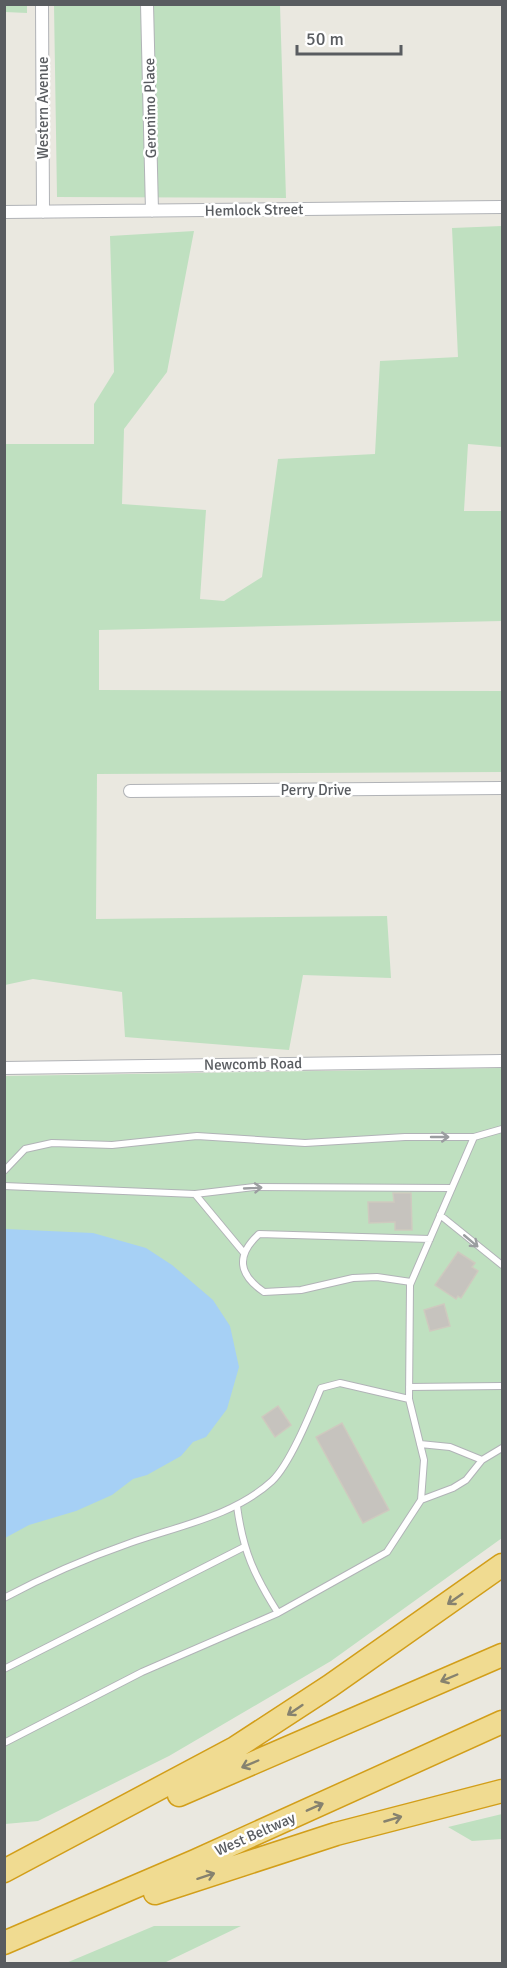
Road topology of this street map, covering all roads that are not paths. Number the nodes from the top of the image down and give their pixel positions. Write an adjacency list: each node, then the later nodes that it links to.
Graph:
1 (42, 4): 6 (street, Western Avenue)
2 (147, 4): 4 (street, Geronimo Place)
3 (502, 207): 4 (street, Hemlock Street)
4 (152, 211): 6 (street, Hemlock Street)
5 (4, 212): 6 (street, Hemlock Street)
6 (43, 212)
7 (502, 788): 8 (street, Perry Drive)
8 (130, 791)
9 (502, 1061): 10 (street, Newcomb Road)
10 (4, 1068)
11 (502, 1129): 12 (lane)
12 (474, 1137): 13 (lane, one-way to 12); 15 (lane)
13 (4, 1171)
14 (4, 1186): 16 (lane)
15 (452, 1188): 16 (lane, one-way to 15); 17 (lane)
16 (195, 1194): 19 (lane)
17 (440, 1215): 18 (lane); 20 (lane, one-way to 20)
18 (430, 1239): 19 (lane); 21 (lane)
19 (244, 1253): 21 (lane)
20 (502, 1265)
21 (411, 1282): 23 (lane)
22 (502, 1386): 23 (lane)
23 (409, 1387): 24 (lane)
24 (409, 1399): 25 (lane); 29 (lane)
25 (420, 1444): 27 (lane); 28 (lane)
26 (502, 1448): 27 (lane)
27 (482, 1460): 28 (lane)
28 (421, 1500): 33 (lane)
29 (237, 1506): 30 (lane); 32 (lane)
30 (244, 1547): 33 (lane); 35 (lane)
31 (502, 1565): 39 (highway, one-way to 39)
32 (4, 1598)
33 (278, 1613): 37 (lane)
34 (502, 1655): 39 (highway, one-way to 39)
35 (4, 1669)
36 (502, 1722): 40 (highway, West Beltway, one-way to 36)
37 (4, 1743)
38 (502, 1791): 40 (highway, one-way to 38)
39 (4, 1872)
40 (30, 1932): 41 (highway, West Beltway)
41 (4, 1943)

